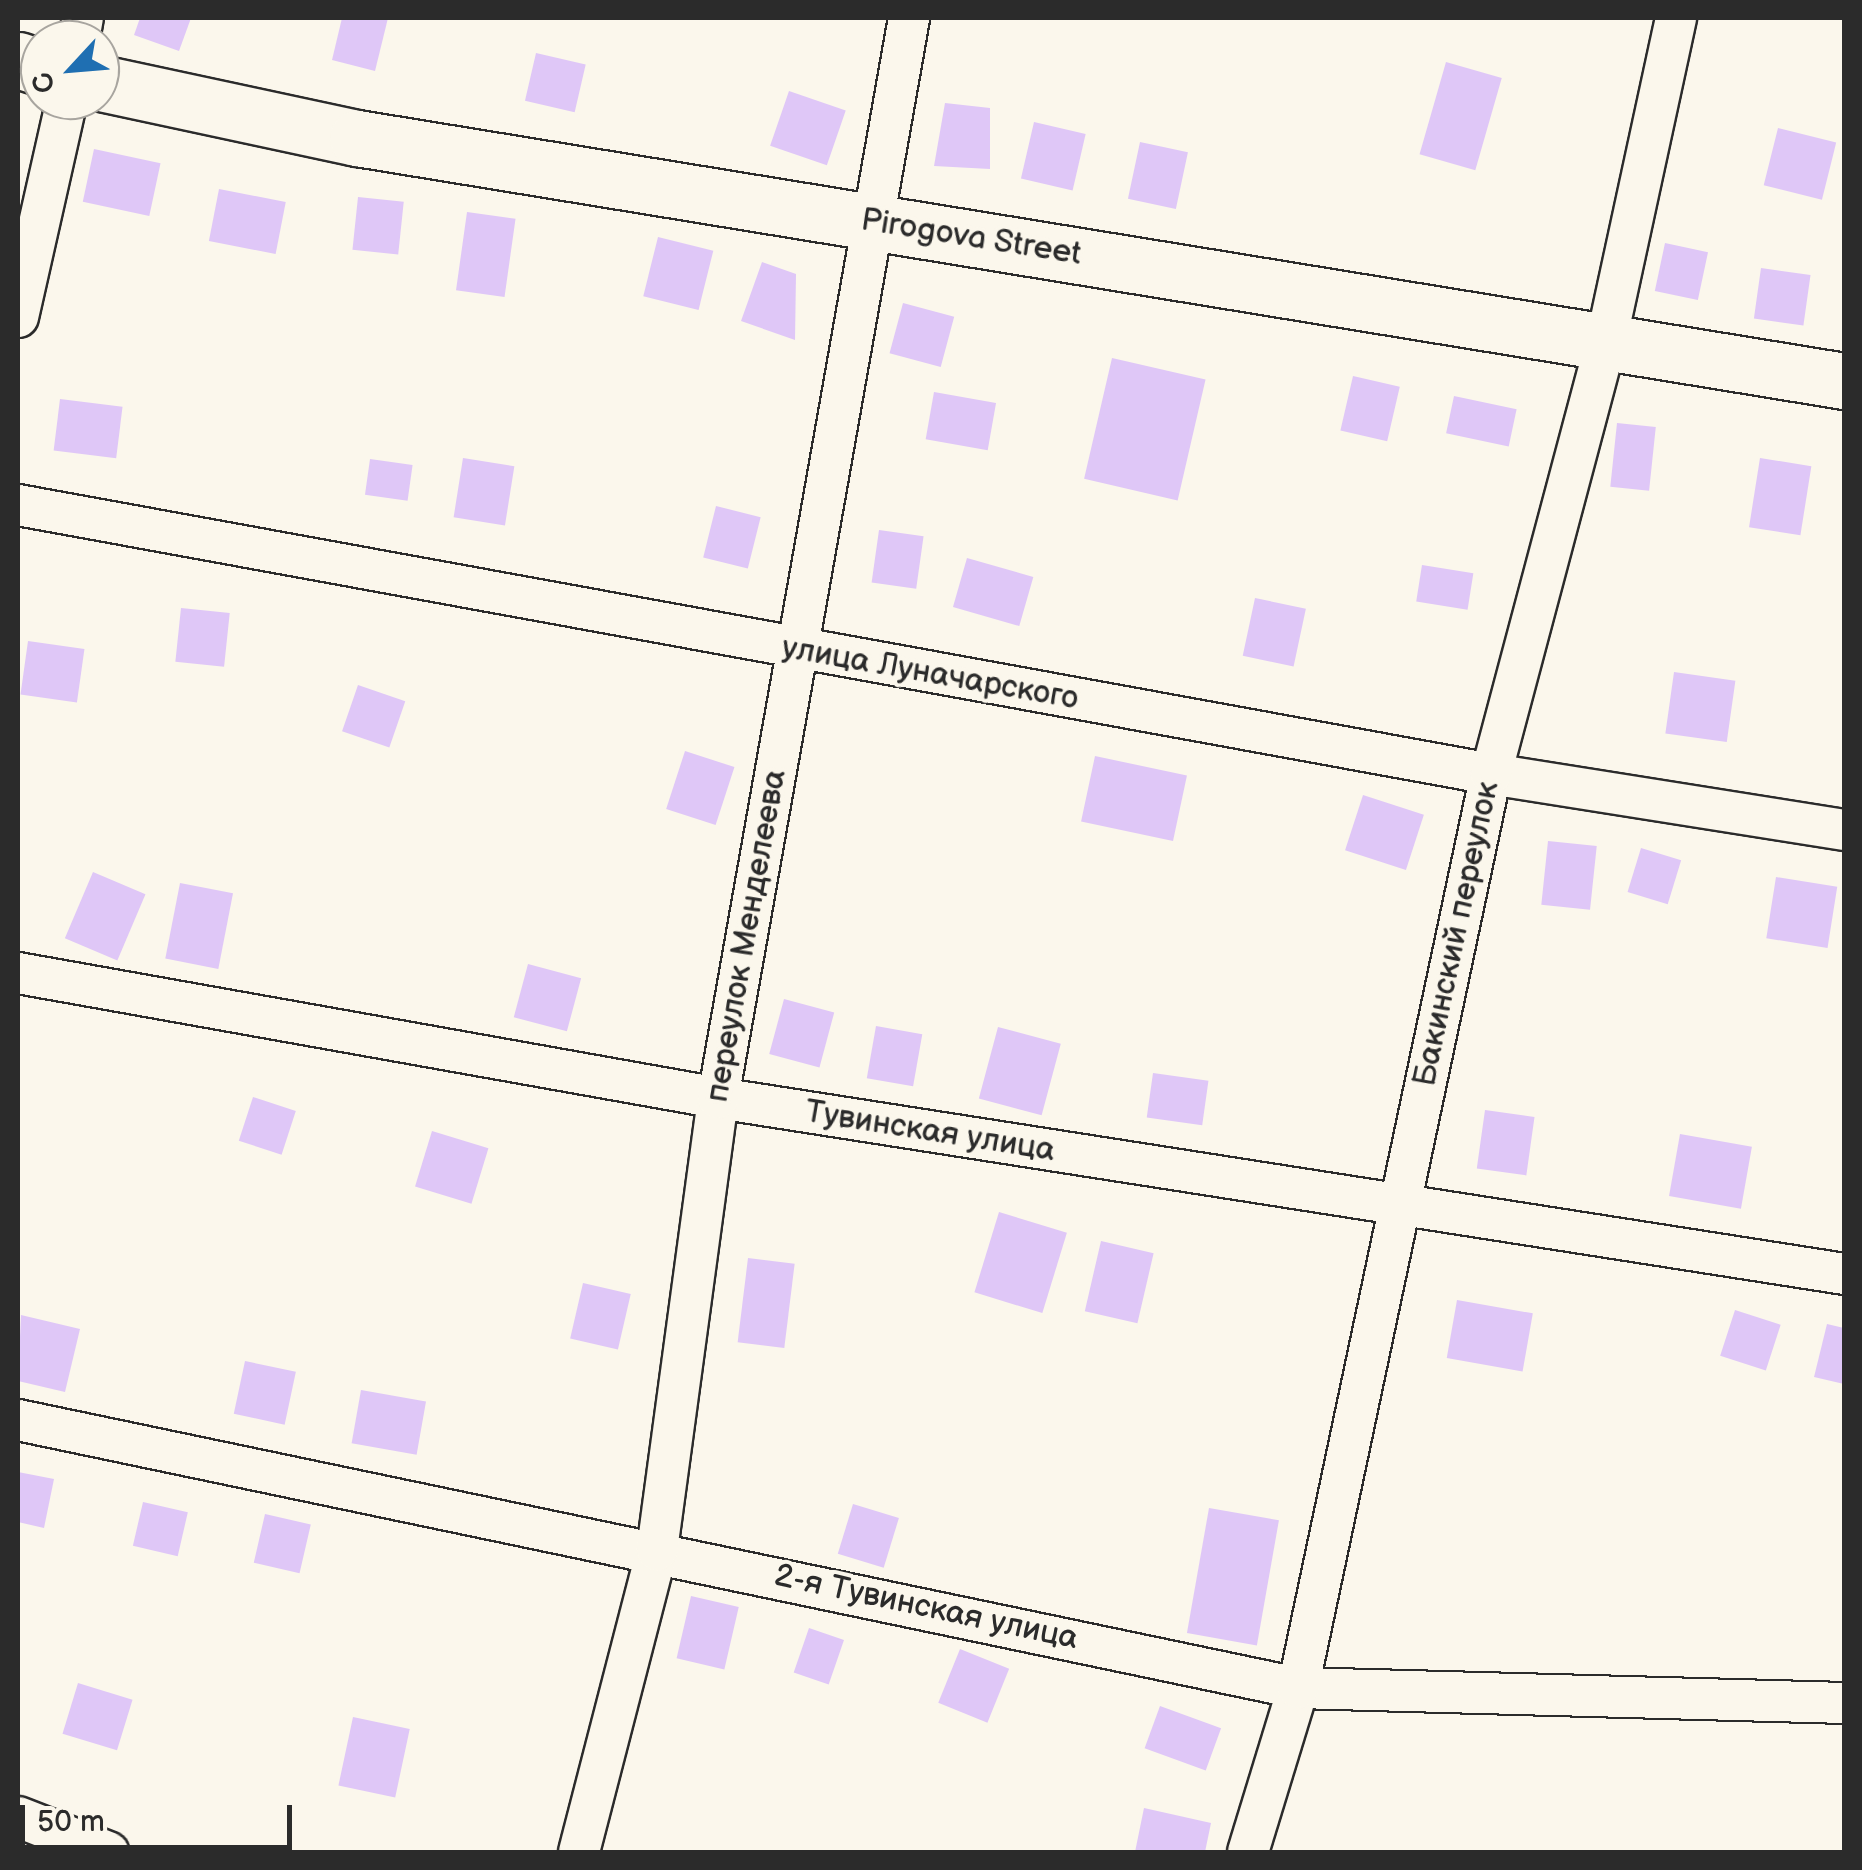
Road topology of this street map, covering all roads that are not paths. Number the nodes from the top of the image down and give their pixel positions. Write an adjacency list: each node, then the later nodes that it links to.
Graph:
1 (909, 18): 5 (street, переулок Менделеева)
2 (1676, 18): 7 (street, Бакинский переулок)
3 (120, 87): 5 (main road, Pirogova Street)
4 (62, 120): 6 (street)
5 (875, 222): 7 (main road, Pirogova Street); 10 (street, переулок Менделеева)
6 (18, 317)
7 (1606, 342): 8 (main road, Pirogova Street); 11 (street, Бакинский переулок)
8 (1844, 381)
9 (18, 505): 10 (street, улица Луначарского)
10 (797, 651): 11 (street, улица Луначарского); 14 (street, переулок Менделеева)
11 (1492, 774): 12 (street, улица Луначарского); 15 (street, Бакинский переулок)
12 (1844, 830)
13 (18, 972): 14 (street, Тувинская улица)
14 (718, 1098): 15 (street, Тувинская улица); 18 (street, переулок Менделеева)
15 (1398, 1208): 16 (street, Тувинская улица); 19 (street, Бакинский переулок)
16 (1844, 1274)
17 (18, 1420): 18 (street, 2-я Тувинская улица)
18 (657, 1550): 19 (street, 2-я Тувинская улица); 23 (street, переулок Менделеева)
19 (1298, 1688): 20 (street, 2-я Тувинская улица); 24 (street, Бакинский переулок)
20 (1844, 1703)
21 (18, 1817): 22 (street)
22 (108, 1852)
23 (579, 1852)
24 (1248, 1852)

